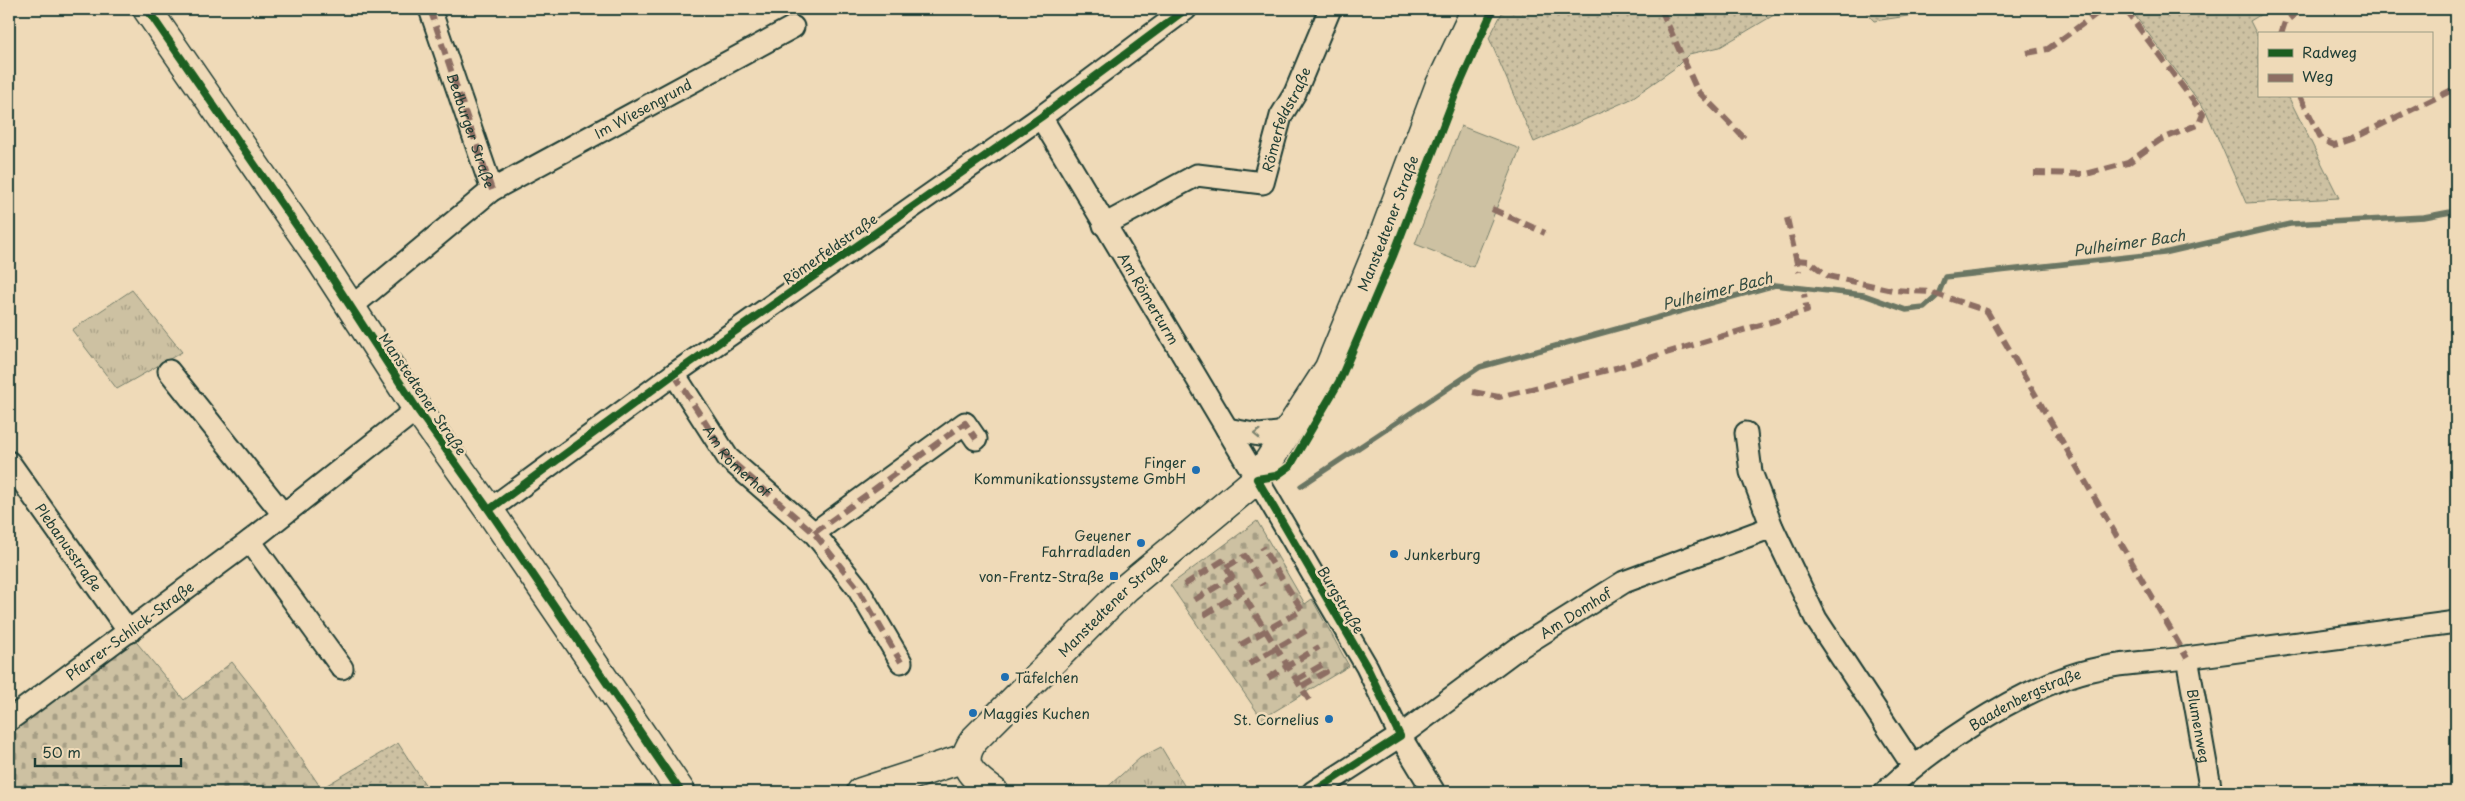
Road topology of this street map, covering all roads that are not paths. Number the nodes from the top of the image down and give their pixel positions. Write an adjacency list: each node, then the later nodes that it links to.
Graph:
1 (146, 9): 10 (street, Manstedtener Straße)
2 (430, 9): 8 (street, Bedburger Straße)
3 (1186, 9): 7 (street, Römerfeldstraße)
4 (1330, 9): 9 (street, Römerfeldstraße)
5 (1476, 9): 15 (street, Manstedtener Straße)
6 (793, 26): 8 (street, Im Wiesengrund)
7 (1041, 117): 9 (street, Am Römerturm); 12 (street, Römerfeldstraße)
8 (492, 190): 10 (street, Bedburger Straße)
9 (1104, 225): 14 (street, Am Römerturm)
10 (350, 308): 13 (street, Manstedtener Straße)
11 (169, 371): 21 (street)
12 (674, 374): 20 (street, Römerfeldstraße); 23 (street, Am Römerhof)
13 (417, 409): 20 (street, Manstedtener Straße); 21 (street, Pfarrer-Schlick-Straße)
14 (1227, 429): 15 (street, one-way to 14); 19 (street, Am Römerturm)
15 (1287, 432): 19 (street, Manstedtener Straße)
16 (1746, 433): 22 (street)
17 (976, 439): 23 (street)
18 (9, 462): 26 (street, Plebanusstraße)
19 (1257, 479): 31 (street, Burgstraße); 32 (street, Manstedtener Straße)
20 (489, 510): 35 (street, Manstedtener Straße)
21 (283, 514): 24 (street, Pfarrer-Schlick-Straße)
22 (1772, 527): 31 (street, Am Domhof); 33 (street)
23 (814, 533): 28 (street, Am Römerhof)
24 (250, 541): 26 (street, Pfarrer-Schlick-Straße); 29 (street)
25 (2456, 622): 27 (street, Baadenbergstraße)
26 (129, 632): 30 (street, Pfarrer-Schlick-Straße)
27 (2188, 658): 33 (street, Baadenbergstraße); 41 (street, Blumenweg)
28 (901, 662)
29 (342, 668)
30 (9, 720)
31 (1400, 736): 38 (street, Am Domhof); 39 (street, Burgstraße)
32 (966, 758): 34 (street); 37 (street)
33 (1912, 766): 40 (street, Baadenbergstraße)
34 (908, 785): 36 (street)
35 (681, 792)
36 (861, 792)
37 (994, 792)
38 (1313, 792)
39 (1434, 792)
40 (1885, 792)
41 (2211, 792)

